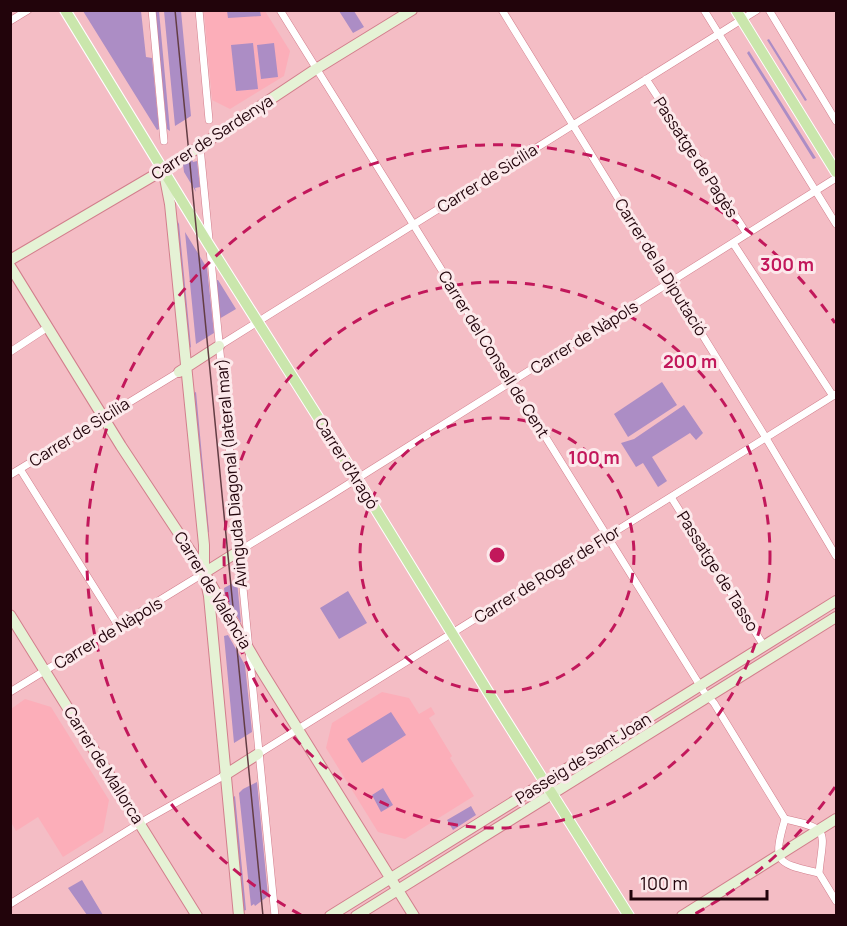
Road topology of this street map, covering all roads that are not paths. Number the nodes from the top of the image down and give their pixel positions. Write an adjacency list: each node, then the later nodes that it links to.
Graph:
1 (28, 10): 12 (street)
2 (65, 10): 21 (main road, Carrer d'Aragó)
3 (152, 10): 19 (street)
4 (199, 10): 16 (street)
5 (280, 10): 14 (street, Carrer del Consell de Cent)
6 (412, 10): 14 (street, Carrer de Sardenya)
7 (502, 10): 18 (street, Carrer de la Diputació)
8 (704, 10): 13 (street)
9 (757, 10): 11 (street, Carrer de Sicília)
10 (769, 10): 17 (street)
11 (738, 15): 13 (street, Carrer de Sicília); 22 (main road)
12 (10, 21)
13 (719, 34): 15 (street, Carrer de Sicília); 24 (street)
14 (316, 69): 20 (street, Carrer de Sardenya); 25 (street, Carrer del Consell de Cent)
15 (646, 79): 18 (street, Carrer de Sicília); 27 (street, Passatge de Pagès)
16 (209, 120)
17 (837, 121)
18 (573, 125): 25 (street, Carrer de Sicília); 32 (street, Carrer de la Diputació)
19 (164, 141)
20 (200, 147): 21 (street, Carrer de Sardenya); 29 (street, Avinguda Diagonal (lateral mar))
21 (164, 169): 29 (main road, Carrer d'Aragó); 30 (street, Carrer de Sardenya); 37 (street)
22 (837, 172)
23 (837, 178): 24 (street, Carrer de Nàpols)
24 (816, 191): 26 (street); 27 (street, Carrer de Nàpols)
25 (413, 224): 33 (street, Carrer de Sicília); 38 (street, Carrer del Consell de Cent)
26 (837, 224)
27 (747, 234): 28 (street, Carrer de Nàpols)
28 (733, 243): 32 (street, Carrer de Nàpols); 39 (street)
29 (209, 245): 33 (main road, Carrer d'Aragó); 35 (street, Avinguda Diagonal (lateral mar))
30 (10, 260)
31 (10, 266): 34 (street, Carrer de València)
32 (670, 282): 38 (street, Carrer de Nàpols); 41 (street, Carrer de la Diputació)
33 (259, 322): 35 (street, Carrer de Sicília); 44 (main road, Carrer d'Aragó)
34 (48, 327): 36 (street); 40 (street, Carrer de València)
35 (219, 346): 37 (street); 47 (street, Avinguda Diagonal (lateral mar))
36 (10, 352)
37 (182, 369): 40 (street, Carrer de Sicília); 49 (street)
38 (511, 382): 44 (street, Carrer de Nàpols); 46 (street, Carrer del Consell de Cent)
39 (835, 395): 41 (street, Carrer de Roger de Flor)
40 (104, 417): 42 (street, Carrer de Sicília); 49 (street, Carrer de València)
41 (766, 438): 45 (street, Carrer de Roger de Flor); 48 (street, Carrer de la Diputació)
42 (20, 470): 43 (street, Carrer de Sicília); 53 (street)
43 (10, 475)
44 (357, 479): 47 (street, Carrer de Nàpols); 54 (main road, Carrer d'Aragó)
45 (671, 497): 46 (street, Carrer de Roger de Flor); 55 (street, Passatge de Tasso)
46 (607, 537): 54 (street, Carrer de Roger de Flor); 58 (street, Carrer del Consell de Cent)
47 (239, 551): 49 (street); 56 (street, Avinguda Diagonal (lateral mar))
48 (837, 556)
49 (204, 573): 53 (street, Carrer de Nàpols); 56 (street, Carrer de València); 63 (street)
50 (837, 601): 55 (street, Passeig de Sant Joan)
51 (10, 615): 57 (street, Carrer de Mallorca)
52 (837, 617): 60 (street, Passeig de Sant Joan)
53 (119, 627): 57 (street, Carrer de Nàpols)
54 (453, 633): 61 (street, Carrer de Roger de Flor); 64 (main road, Carrer d'Aragó)
55 (764, 646): 58 (street, Passeig de Sant Joan)
56 (248, 647): 61 (street, Carrer de València); 62 (street, Avinguda Diagonal (lateral mar))
57 (45, 671): 59 (street, Carrer de Nàpols); 68 (street, Carrer de Mallorca)
58 (700, 685): 60 (street, Carrer del Consell de Cent); 64 (street, Passeig de Sant Joan)
59 (10, 692)
60 (708, 697): 65 (street, Passeig de Sant Joan); 66 (street, Carrer del Consell de Cent)
61 (299, 728): 62 (street, Carrer de Roger de Flor); 72 (street, Carrer de València)
62 (258, 753): 63 (street); 78 (street, Avinguda Diagonal (lateral mar))
63 (225, 775): 68 (street); 77 (street)
64 (545, 781): 65 (main road, Carrer d'Aragó); 72 (street, Passeig de Sant Joan)
65 (553, 794): 73 (street, Passeig de Sant Joan); 82 (main road, Carrer d'Aragó)
66 (785, 819): 69 (street); 70 (street)
67 (837, 819): 69 (street)
68 (140, 823): 75 (street); 76 (street, Carrer de Mallorca)
69 (818, 830): 70 (street); 71 (street)
70 (780, 855): 71 (street); 83 (street)
71 (819, 873): 74 (street)
72 (391, 878): 73 (street, Carrer de València); 79 (street, Passeig de Sant Joan)
73 (398, 889): 80 (street, Passeig de Sant Joan); 81 (street, Carrer de València)
74 (837, 901)
75 (10, 904)
76 (197, 915)
77 (239, 915)
78 (275, 915)
79 (330, 915)
80 (356, 915)
81 (414, 915)
82 (629, 915)
83 (682, 915)

